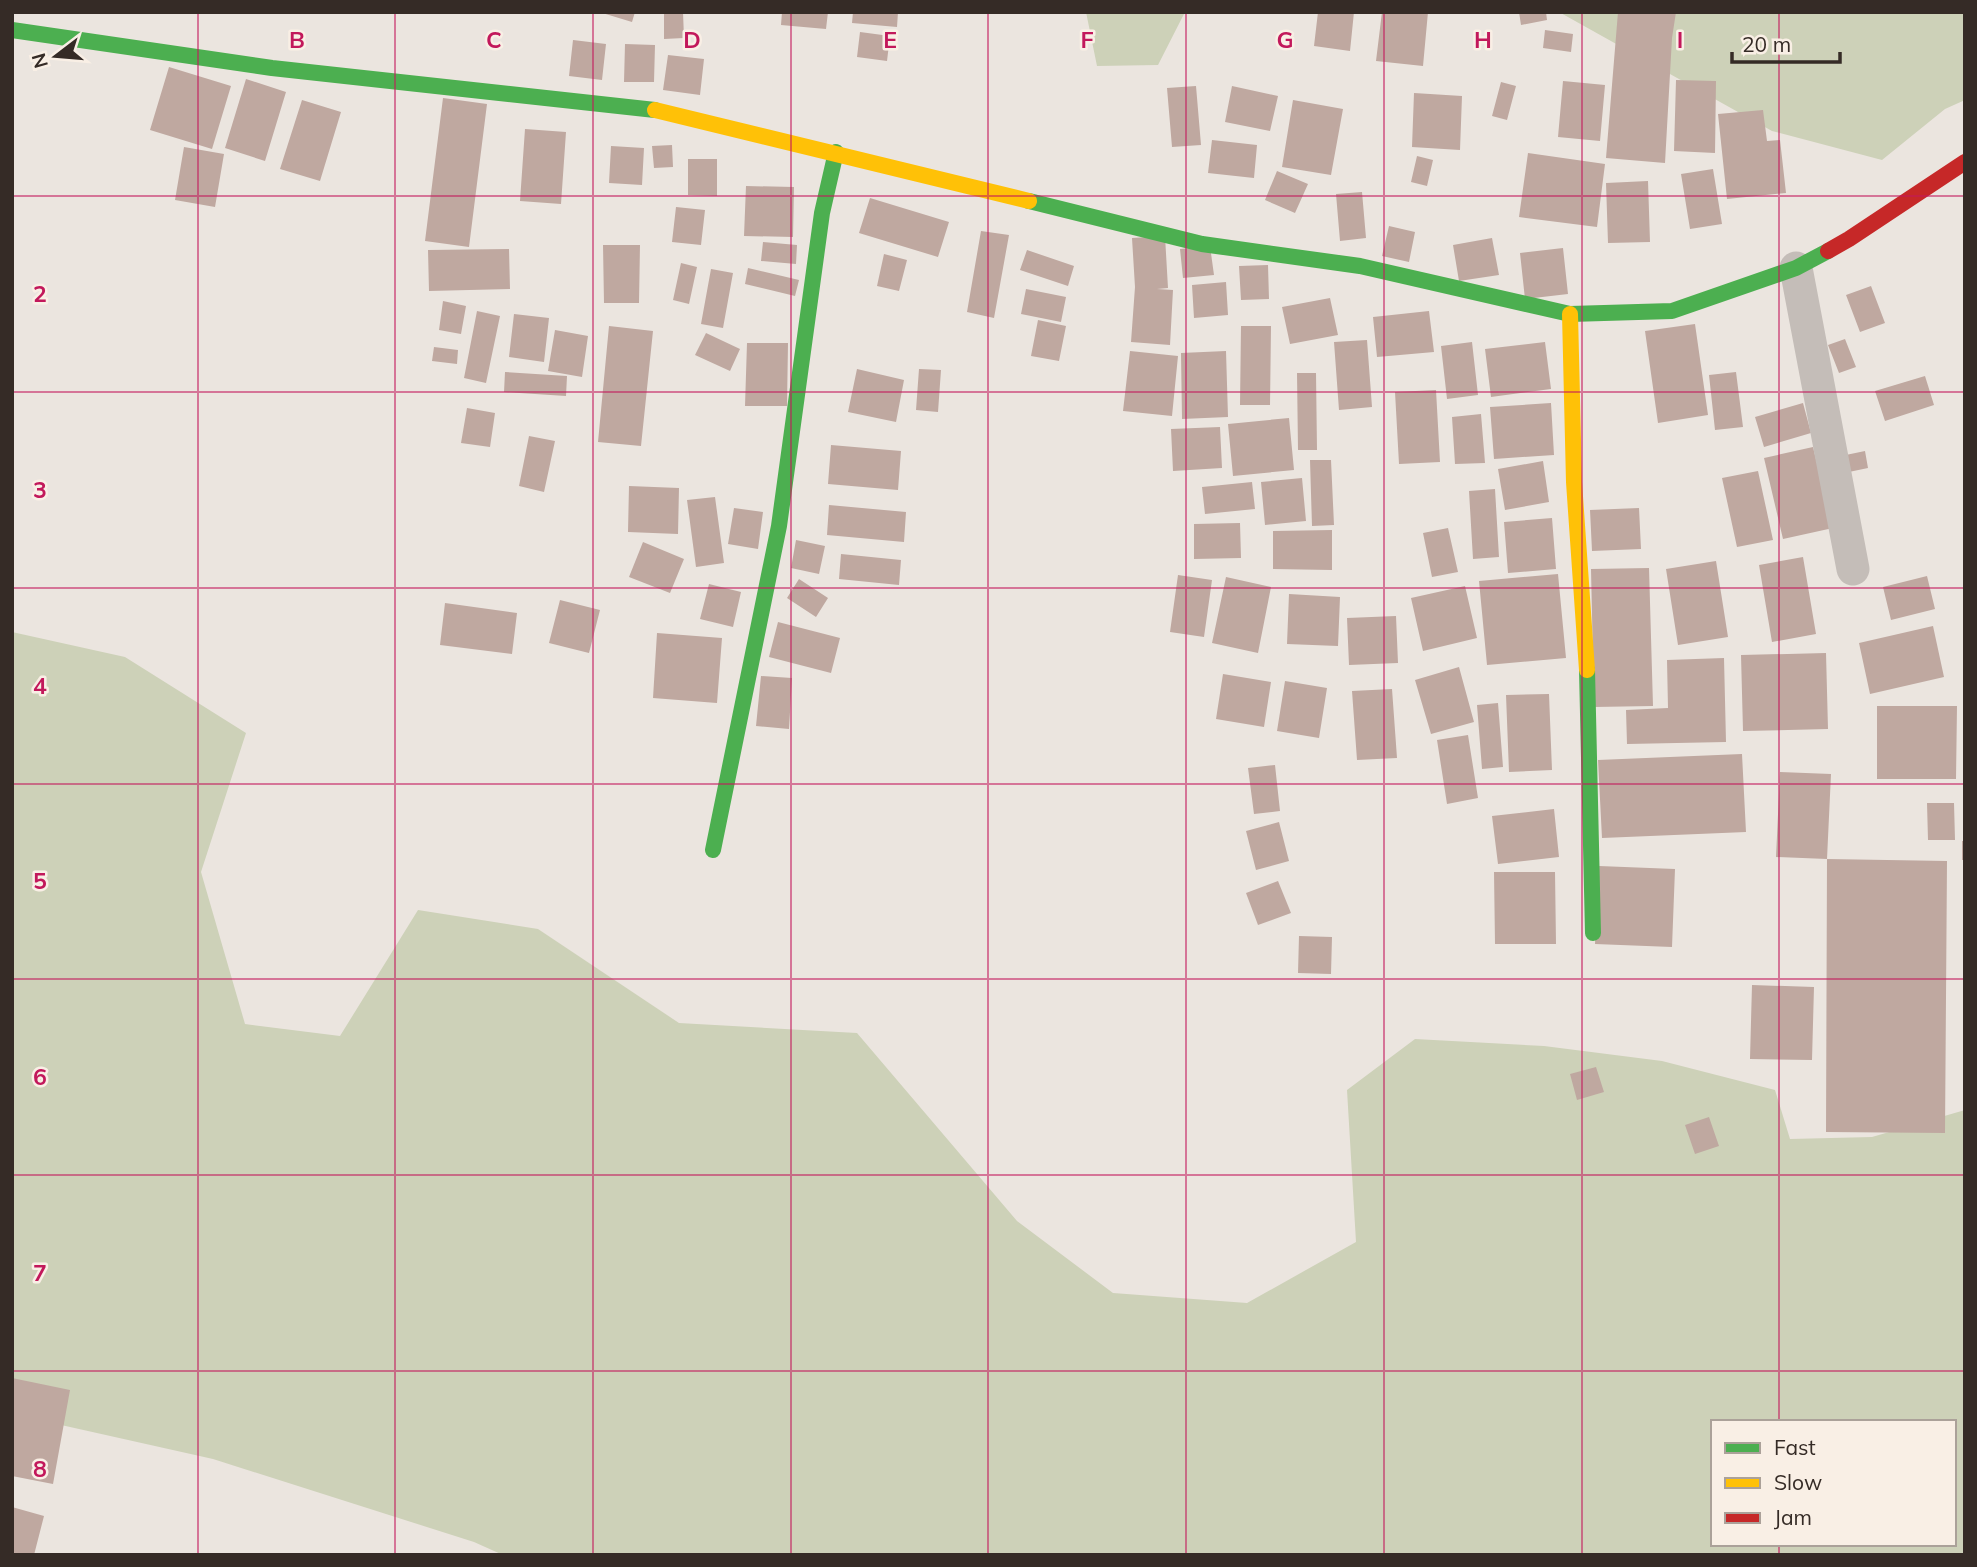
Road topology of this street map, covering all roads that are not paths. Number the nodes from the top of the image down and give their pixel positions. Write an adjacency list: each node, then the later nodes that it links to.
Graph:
1 (12, 30): 2 (street)
2 (836, 152): 5 (street); 7 (street)
3 (1965, 162): 4 (street)
4 (1796, 268): 5 (street); 6 (street)
5 (1570, 314): 8 (street)
6 (1853, 569)
7 (713, 850)
8 (1593, 933)

